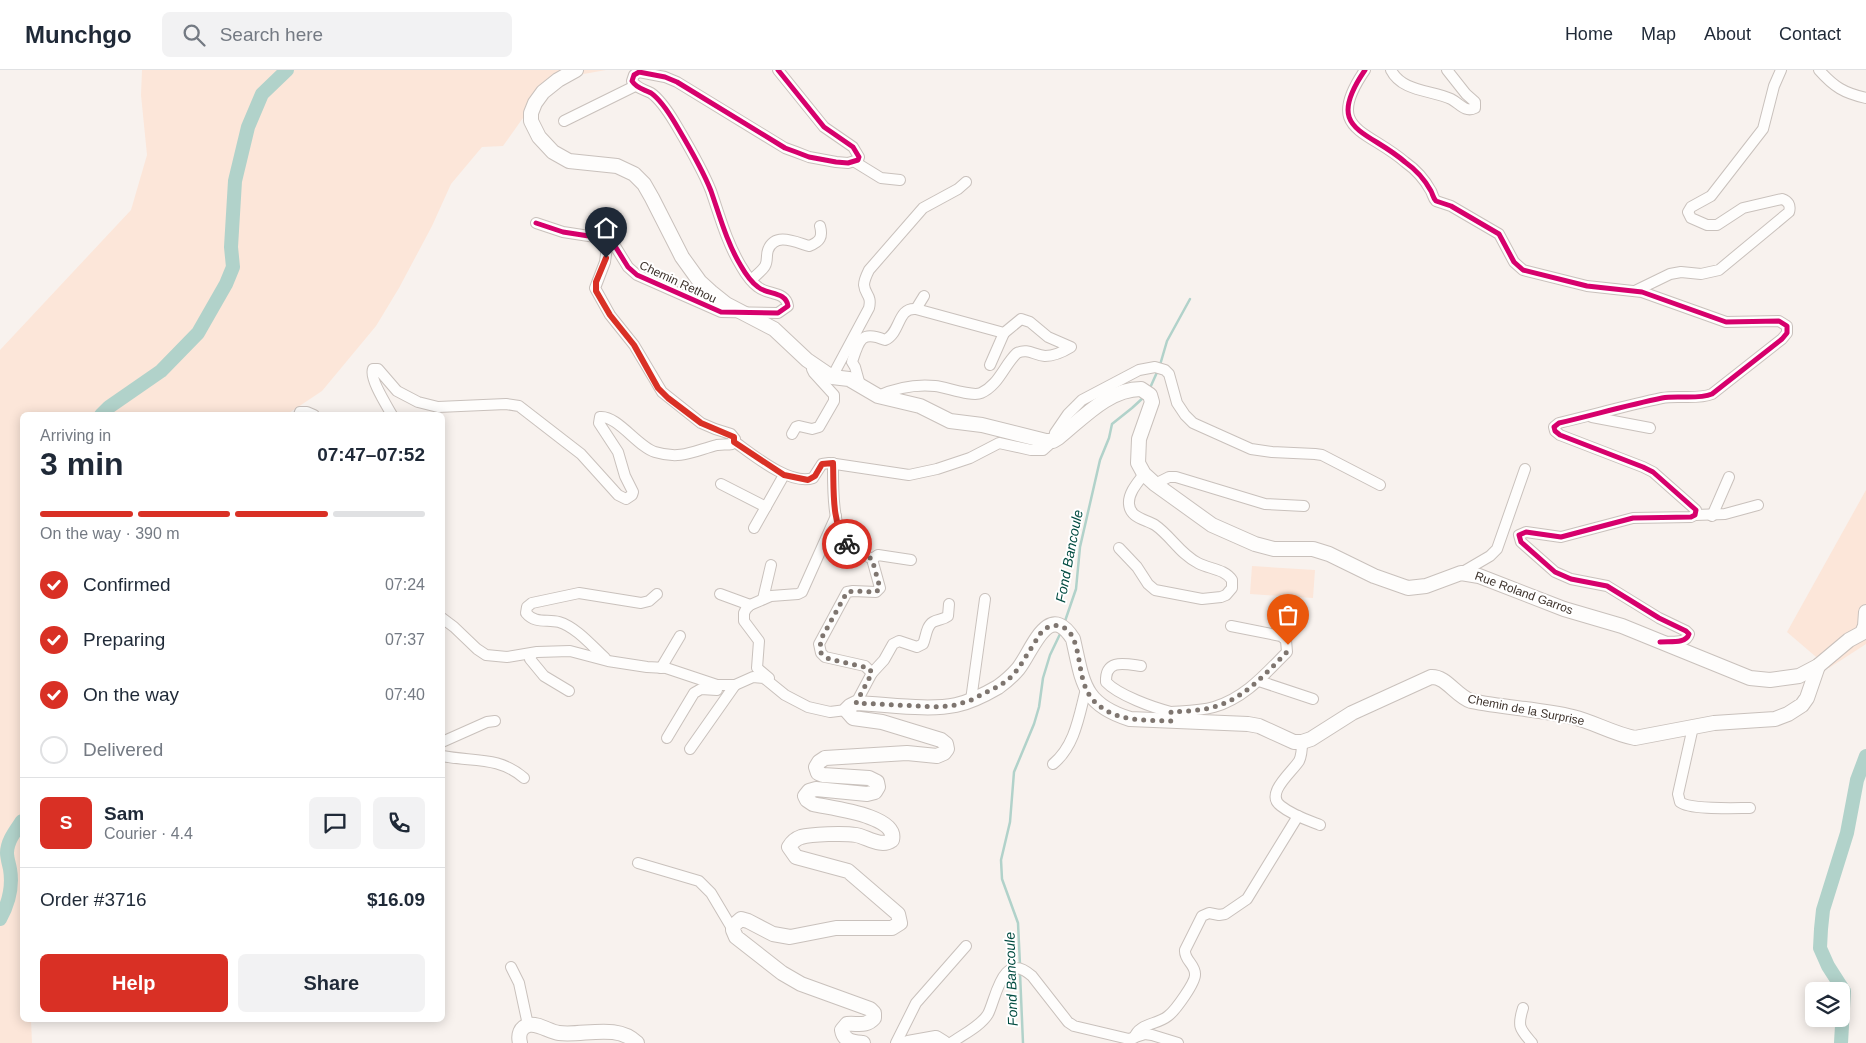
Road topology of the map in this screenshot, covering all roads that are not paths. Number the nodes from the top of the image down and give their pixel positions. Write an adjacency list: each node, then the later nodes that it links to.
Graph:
1 (576, 70): 21 (main road)
2 (778, 70): 11 (street)
3 (1365, 70): 18 (street)
4 (1391, 70): 5 (street)
5 (1447, 70)
6 (1781, 70): 18 (street)
7 (1819, 70): 9 (street)
8 (635, 86): 10 (street); 11 (street); 17 (street)
9 (1866, 98)
10 (564, 121)
11 (855, 162): 12 (street)
12 (900, 180)
13 (966, 182): 25 (street)
14 (536, 223): 16 (street)
15 (820, 226): 17 (street)
16 (608, 238): 21 (street, Chemin Rethou); 33 (street)
17 (751, 280): 21 (street, Chemin Rethou)
18 (1634, 291): 29 (street)
19 (924, 296): 20 (street)
20 (916, 308): 22 (street); 26 (street)
21 (740, 311): 23 (main road)
22 (1004, 334): 24 (street); 27 (street)
23 (814, 364): 25 (main road); 31 (street)
24 (990, 365)
25 (832, 377): 26 (main road)
26 (860, 385): 27 (main road)
27 (878, 396): 32 (main road)
28 (390, 412): 33 (street)
29 (1587, 416): 30 (street); 45 (street)
30 (1650, 428)
31 (792, 434)
32 (1053, 440): 34 (street); 36 (main road); 41 (street)
33 (734, 442): 37 (street)
34 (833, 463): 37 (street); 46 (street)
35 (1525, 469): 53 (street)
36 (1144, 474): 40 (main road, Rue Roland Garros); 49 (street)
37 (784, 475): 44 (street)
38 (1729, 477): 47 (street)
39 (722, 484): 44 (street)
40 (1155, 484): 43 (street); 53 (main road, Rue Roland Garros)
41 (1380, 485)
42 (1758, 505): 47 (street)
43 (1304, 506)
44 (766, 507): 48 (street)
45 (1695, 515): 47 (street); 64 (street)
46 (836, 516): 50 (street); 56 (street)
47 (1712, 516)
48 (754, 528)
49 (1119, 548)
50 (872, 559): 51 (street); 70 (street)
51 (911, 560)
52 (771, 565): 56 (street)
53 (1461, 573): 64 (main road, Rue Roland Garros)
54 (657, 594): 66 (street)
55 (720, 594): 59 (street)
56 (763, 599): 59 (street)
57 (985, 599): 77 (street)
58 (949, 604): 70 (street)
59 (750, 605): 73 (street)
60 (1866, 612): 68 (main road, Rue Roland Garros)
61 (445, 620): 65 (street)
62 (1231, 626): 71 (street)
63 (680, 636): 69 (street)
64 (1660, 642): 68 (main road, Rue Roland Garros)
65 (532, 654): 66 (street); 75 (street)
66 (608, 661): 69 (street)
67 (1141, 666): 79 (street)
68 (1818, 666): 81 (main road, Chemin de la Surprise)
69 (662, 668): 72 (street)
70 (872, 673): 78 (street)
71 (1259, 681): 76 (street); 79 (street)
72 (732, 685): 73 (street); 82 (street); 85 (street)
73 (775, 685): 78 (street)
74 (1086, 689): 77 (main road); 79 (main road); 87 (street)
75 (570, 691)
76 (1313, 699)
77 (971, 700): 78 (main road)
78 (851, 707): 93 (main road)
79 (1171, 716): 84 (main road)
80 (495, 721): 83 (street)
81 (1694, 727): 84 (main road, Chemin de la Surprise); 89 (street)
82 (667, 738)
83 (445, 741)
84 (1302, 742): 90 (street)
85 (690, 749)
86 (445, 756): 88 (street)
87 (1053, 764)
88 (524, 778)
89 (1750, 808)
90 (1298, 816): 91 (street); 98 (street)
91 (1320, 825)
92 (638, 863): 93 (street)
93 (733, 930): 101 (main road)
94 (966, 946): 102 (street)
95 (510, 967): 97 (street)
96 (1523, 1008): 107 (street)
97 (528, 1025): 99 (main road); 100 (main road)
98 (1130, 1040): 105 (street); 106 (street)
99 (520, 1043)
100 (637, 1043)
101 (863, 1043)
102 (896, 1043)
103 (908, 1043): 104 (main road)
104 (944, 1043)
105 (951, 1043)
106 (1178, 1043)
107 (1532, 1043)

